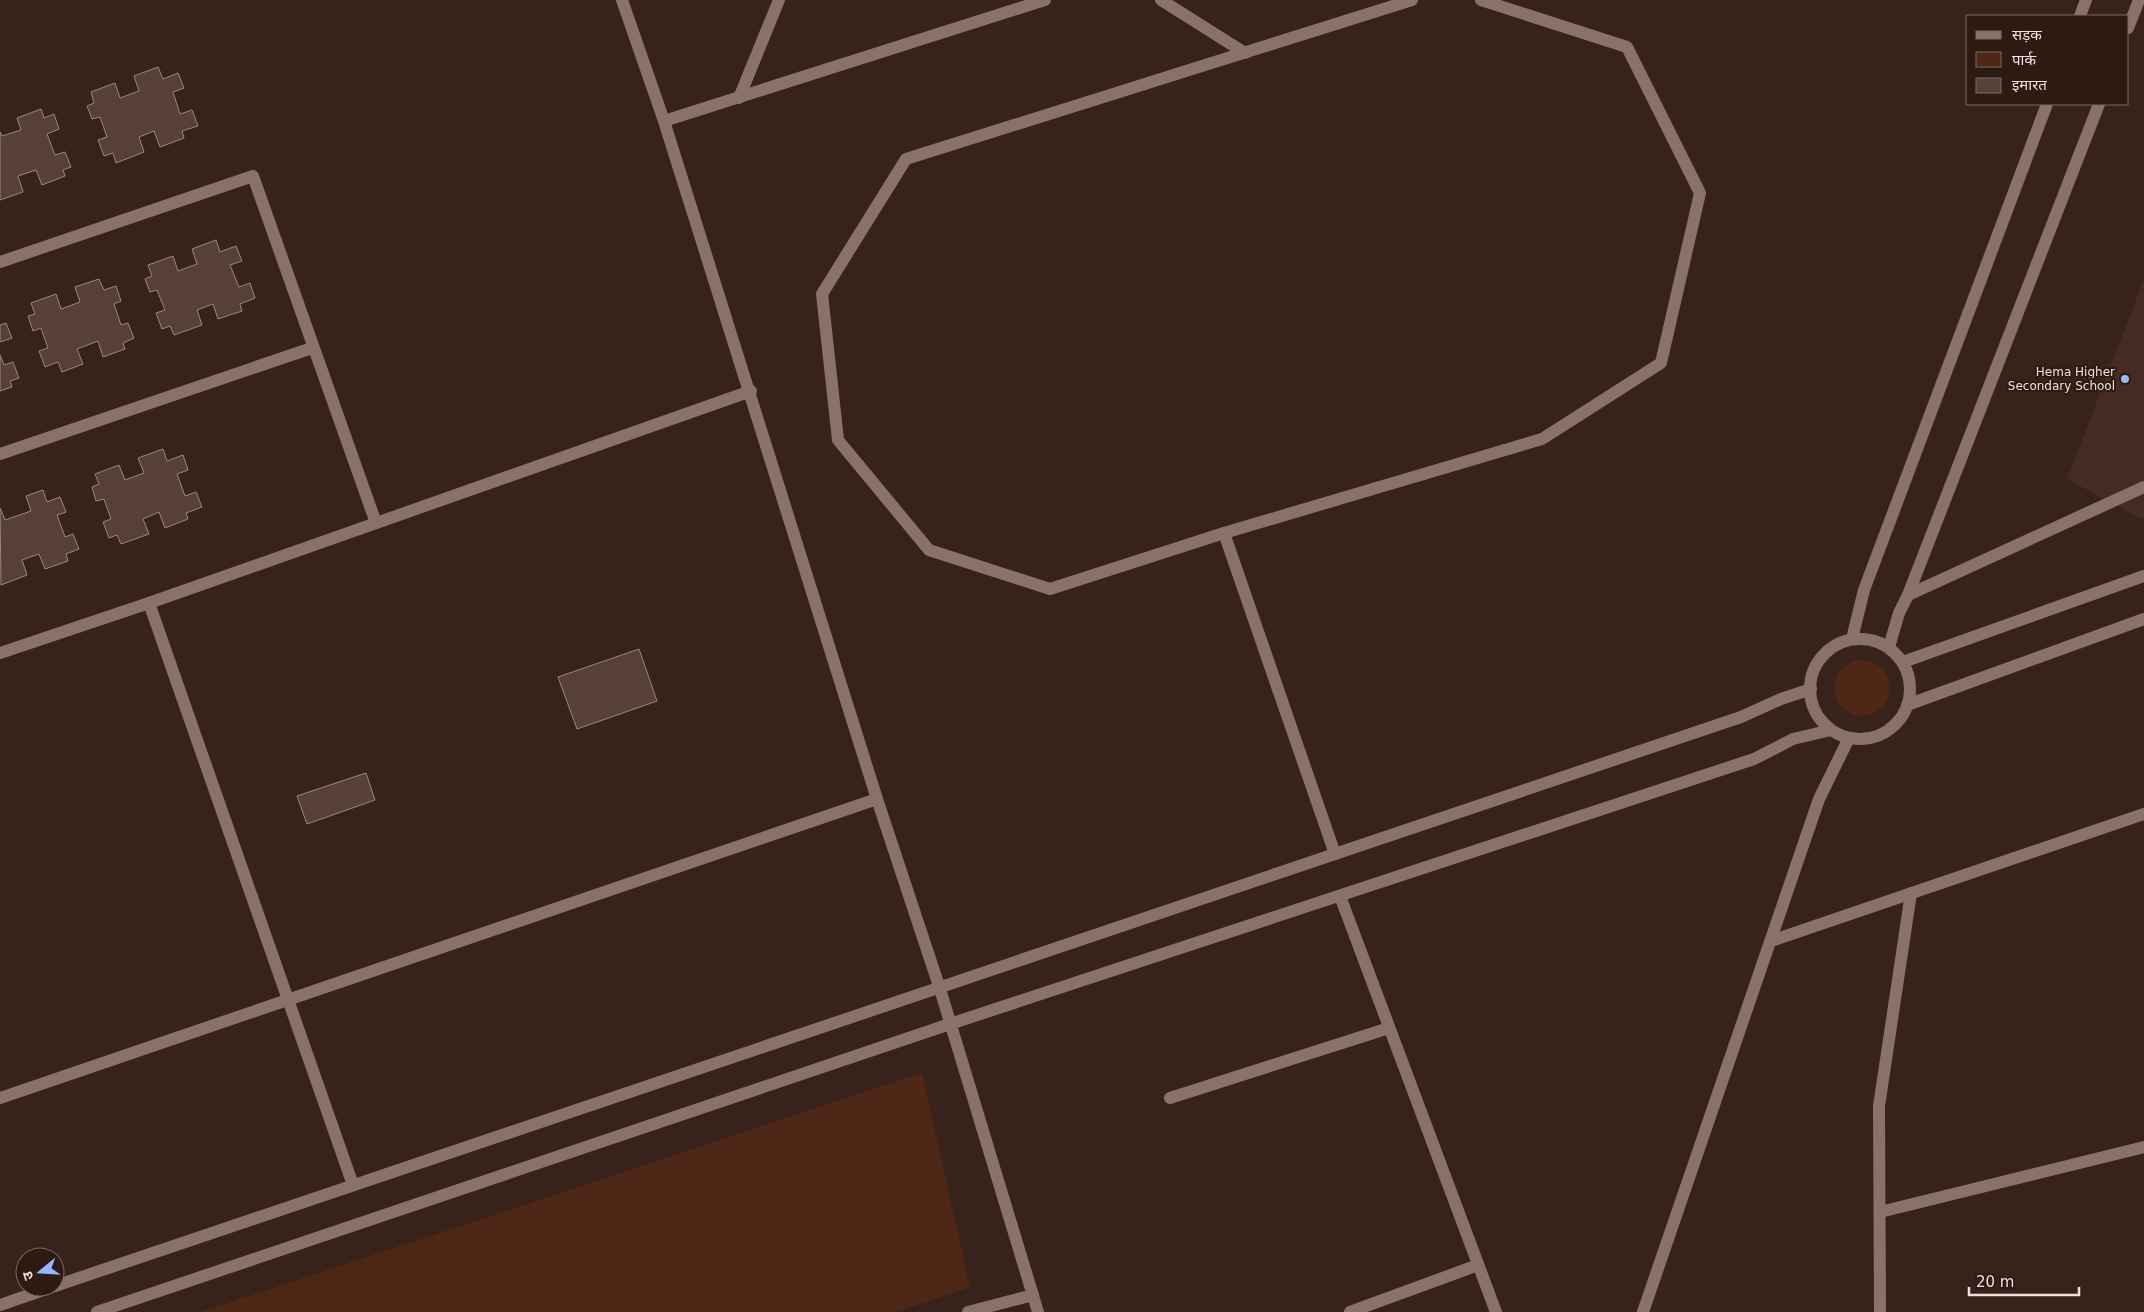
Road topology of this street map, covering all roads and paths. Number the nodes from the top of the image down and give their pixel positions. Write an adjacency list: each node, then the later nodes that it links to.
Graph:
1 (622, 0): 15 (street)
2 (779, 0): 12 (street)
3 (1044, 0): 12 (street)
4 (1161, 0): 11 (street)
5 (1412, 0): 11 (street)
6 (1481, 0): 22 (street)
7 (2086, 0): 9 (street)
8 (2139, 0): 10 (street)
9 (2080, 15)
10 (2129, 25)
11 (1245, 53): 22 (street)
12 (738, 98): 15 (street)
13 (2047, 105): 27 (street)
14 (2099, 105): 24 (street)
15 (664, 121): 18 (street)
16 (0, 262): 17 (street)
17 (312, 348): 19 (street); 21 (street)
18 (751, 391): 21 (street); 35 (street)
19 (0, 454)
20 (2144, 487): 24 (street)
21 (376, 523): 25 (street)
22 (1224, 533): 37 (street)
23 (2144, 576): 30 (street)
24 (1908, 595): 28 (street)
25 (149, 603): 29 (street); 42 (street)
26 (2144, 619): 32 (street)
27 (1852, 639): 28 (street); 31 (street)
28 (1889, 648): 30 (street)
29 (0, 653)
30 (1903, 662): 32 (street)
31 (1810, 689): 33 (street); 37 (street)
32 (1907, 705): 34 (street)
33 (1831, 730): 34 (street); 39 (street)
34 (1849, 738): 40 (street)
35 (877, 799): 41 (street); 42 (street)
36 (2144, 814): 38 (street)
37 (1335, 854): 41 (street)
38 (1911, 893): 40 (street); 49 (street)
39 (1340, 896): 43 (street); 44 (street)
40 (1770, 941): 60 (street)
41 (940, 988): 43 (street); 48 (street)
42 (288, 1000): 45 (street); 48 (street)
43 (950, 1024): 52 (street); 55 (street)
44 (1389, 1028): 46 (street); 50 (street)
45 (0, 1098)
46 (1170, 1098)
47 (2144, 1147): 49 (street)
48 (353, 1185): 51 (street)
49 (1880, 1212): 61 (street)
50 (1478, 1265): 58 (street); 59 (street)
51 (65, 1282)
52 (1033, 1295): 56 (street); 57 (street)
53 (23, 1297): 54 (street)
54 (0, 1305)
55 (97, 1312)
56 (968, 1312)
57 (1038, 1312)
58 (1350, 1312)
59 (1496, 1312)
60 (1644, 1312)
61 (1880, 1312)

